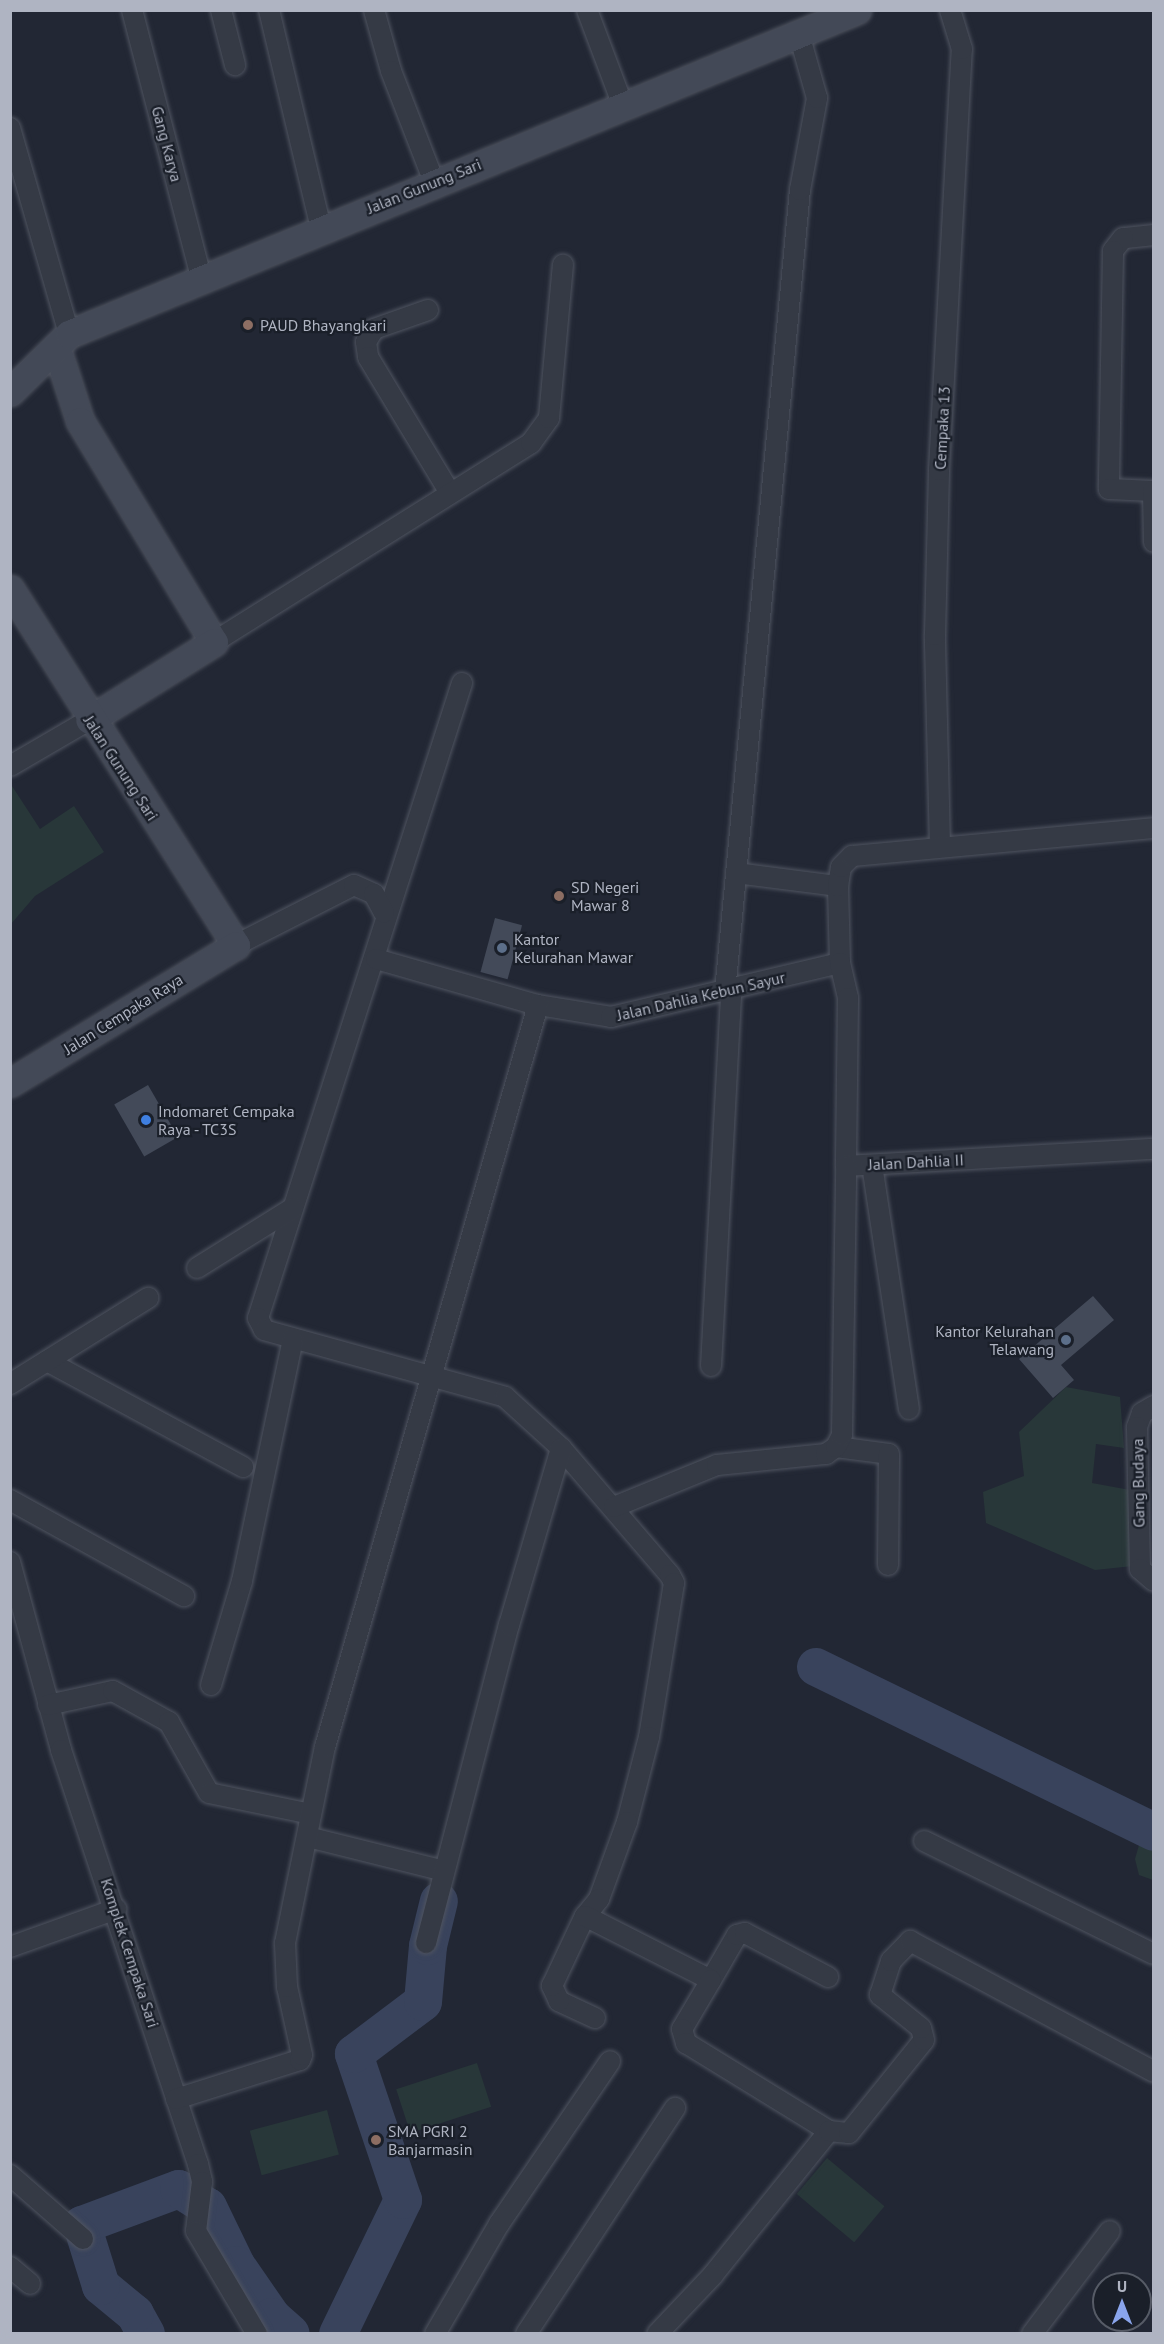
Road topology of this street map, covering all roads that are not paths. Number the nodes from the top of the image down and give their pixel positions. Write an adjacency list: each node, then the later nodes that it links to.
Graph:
1 (132, 10): 16 (street, Gang Karya)
2 (221, 10): 9 (street)
3 (269, 10): 13 (street)
4 (374, 10): 12 (street)
5 (587, 10): 10 (street)
6 (857, 10): 8 (street, Jalan Gunung Sari)
7 (950, 10): 28 (street, Cempaka 13)
8 (799, 34): 10 (street, Jalan Gunung Sari); 29 (street)
9 (235, 66)
10 (623, 106): 12 (street, Jalan Gunung Sari)
11 (10, 128): 18 (street)
12 (434, 182): 13 (street, Jalan Gunung Sari)
13 (321, 228): 16 (street, Jalan Gunung Sari)
14 (1154, 235): 21 (street)
15 (563, 265): 20 (street)
16 (201, 277): 18 (street, Jalan Gunung Sari)
17 (428, 310): 20 (street)
18 (63, 340): 19 (street, Jalan Gunung Sari); 23 (street)
19 (10, 392)
20 (450, 493): 23 (street)
21 (1154, 542)
22 (10, 589): 25 (street, Jalan Gunung Sari)
23 (214, 642): 25 (street)
24 (462, 683): 31 (street)
25 (89, 720): 26 (street); 32 (street, Jalan Gunung Sari)
26 (10, 766)
27 (1154, 828): 28 (street)
28 (939, 847): 30 (street)
29 (736, 873): 30 (street); 35 (street)
30 (838, 886): 34 (street)
31 (384, 913): 32 (street); 33 (street)
32 (236, 945): 37 (street, Jalan Cempaka Raya)
33 (376, 959): 36 (street, Jalan Dahlia Kebun Sayur); 41 (street)
34 (840, 963): 35 (street, Jalan Dahlia Kebun Sayur); 40 (street, Jalan Dahlia II)
35 (728, 992): 36 (street, Jalan Dahlia Kebun Sayur); 46 (street)
36 (538, 1005): 47 (street)
37 (10, 1083)
38 (1154, 1149): 39 (street, Jalan Dahlia II)
39 (872, 1165): 40 (street, Jalan Dahlia II); 50 (street)
40 (846, 1166): 51 (street)
41 (293, 1208): 42 (street); 44 (street)
42 (197, 1268)
43 (148, 1298): 45 (street)
44 (293, 1339): 47 (street); 60 (street)
45 (47, 1362): 48 (street); 53 (street)
46 (711, 1366)
47 (429, 1375): 52 (street); 62 (street)
48 (10, 1384)
49 (1154, 1406): 58 (street, Gang Budaya)
50 (909, 1408)
51 (836, 1447): 55 (street); 57 (street)
52 (561, 1448): 55 (street); 65 (street)
53 (243, 1467)
54 (10, 1500): 59 (street)
55 (614, 1507): 67 (street)
56 (10, 1562): 61 (street, Komplek Cempaka Sari)
57 (888, 1565)
58 (1147, 1575)
59 (184, 1596)
60 (211, 1685)
61 (48, 1705): 62 (street); 66 (street, Komplek Cempaka Sari)
62 (311, 1814): 63 (street)
63 (308, 1837): 65 (street); 76 (street)
64 (924, 1841): 70 (street)
65 (444, 1870): 68 (street)
66 (116, 1909): 69 (street); 76 (street, Komplek Cempaka Sari)
67 (585, 1916): 72 (street); 73 (street)
68 (426, 1943)
69 (10, 1947)
70 (1154, 1954)
71 (828, 1977): 72 (street)
72 (711, 1980): 78 (street)
73 (595, 2018)
74 (610, 2061): 85 (street)
75 (1154, 2072): 78 (street)
76 (176, 2099): 84 (street, Komplek Cempaka Sari)
77 (675, 2108): 86 (street)
78 (829, 2131): 87 (street)
79 (10, 2175): 81 (street)
80 (1110, 2231): 88 (street)
81 (83, 2240)
82 (10, 2267): 83 (street)
83 (30, 2284)
84 (257, 2334)
85 (435, 2334)
86 (526, 2334)
87 (657, 2334)
88 (1032, 2334)

